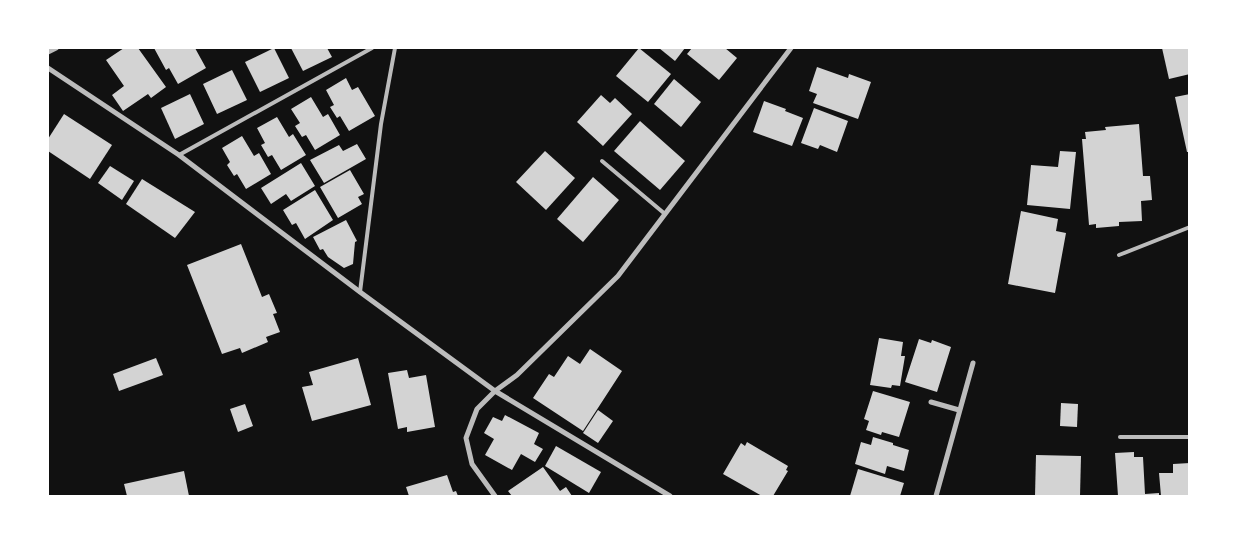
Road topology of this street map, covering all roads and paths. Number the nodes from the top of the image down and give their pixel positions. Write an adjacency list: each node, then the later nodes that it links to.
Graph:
1 (56, 48): 5 (street)
2 (372, 48): 7 (lane)
3 (395, 48): 12 (lane)
4 (791, 48): 9 (street)
5 (48, 52)
6 (48, 68): 7 (street)
7 (179, 155): 12 (street)
8 (602, 161): 9 (lane)
9 (664, 214): 14 (street)
10 (1190, 227): 11 (lane)
11 (1119, 256)
12 (360, 292): 14 (street)
13 (972, 363): 16 (street)
14 (495, 391): 19 (street); 20 (street)
15 (931, 402): 16 (street)
16 (959, 410): 21 (street)
17 (1120, 437): 18 (lane)
18 (1190, 437)
19 (495, 496)
20 (670, 496)
21 (936, 496)

